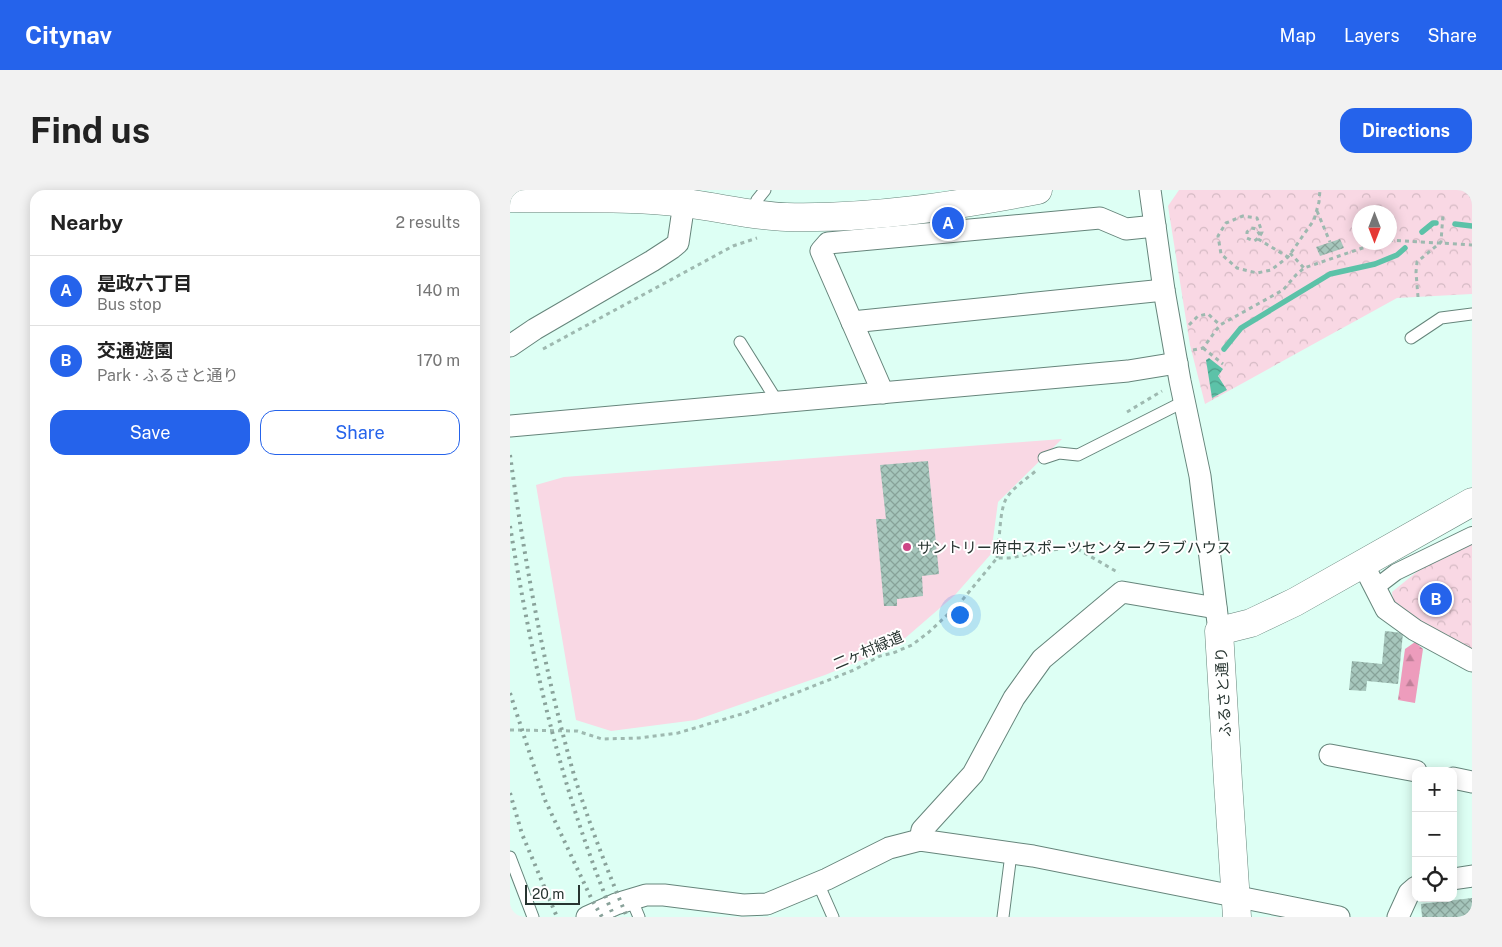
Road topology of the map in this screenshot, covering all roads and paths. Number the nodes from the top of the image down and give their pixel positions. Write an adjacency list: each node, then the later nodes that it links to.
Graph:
1 (765, 190): 9 (lane)
2 (1038, 190): 9 (street)
3 (1150, 190): 10 (street)
4 (1320, 190): 7 (path)
5 (510, 198): 6 (street)
6 (684, 203): 9 (street); 25 (street)
7 (1317, 211): 12 (path); 16 (path)
8 (1443, 214): 13 (path)
9 (758, 224): 27 (path)
10 (1155, 226): 18 (street); 21 (street)
11 (1397, 240): 13 (path)
12 (1330, 242)
13 (1441, 242): 14 (path); 19 (path)
14 (1472, 245)
15 (1357, 250): 17 (path)
16 (1289, 255): 16 (path); 17 (path)
17 (1304, 268): 22 (path)
18 (1164, 290): 21 (street); 28 (street)
19 (1418, 297)
20 (1472, 314): 23 (lane)
21 (852, 322): 30 (street)
22 (1220, 325): 26 (path); 28 (path)
23 (1411, 338)
24 (740, 342): 32 (lane)
25 (510, 346)
26 (1203, 348): 28 (path); 29 (path)
27 (542, 350)
28 (1175, 352): 30 (street); 31 (street)
29 (1223, 364)
30 (883, 392): 32 (street)
31 (1185, 401): 34 (lane); 40 (street)
32 (777, 402): 33 (street)
33 (510, 426)
34 (1044, 458)
35 (1472, 502): 37 (street, ふるさと通り)
36 (1472, 535): 39 (street)
37 (1363, 564): 39 (street); 40 (street, ふるさと通り)
38 (1127, 578): 42 (path, 二ヶ村緑道)
39 (1375, 588): 41 (street)
40 (1218, 620): 47 (street); 54 (street, ふるさと通り)
41 (1472, 661)
42 (510, 730)
43 (1330, 755): 44 (street)
44 (1412, 770)
45 (1457, 779): 46 (street)
46 (1472, 782)
47 (920, 840): 48 (street); 52 (street)
48 (1012, 854): 54 (street); 59 (lane)
49 (510, 857): 56 (lane)
50 (1472, 876): 51 (street)
51 (1457, 878)
52 (818, 882): 55 (street); 58 (lane)
53 (1412, 890): 61 (street)
54 (1237, 906): 60 (street)
55 (635, 908): 57 (street)
56 (534, 917)
57 (587, 917)
58 (833, 917)
59 (1003, 917)
60 (1339, 917)
61 (1398, 917)

